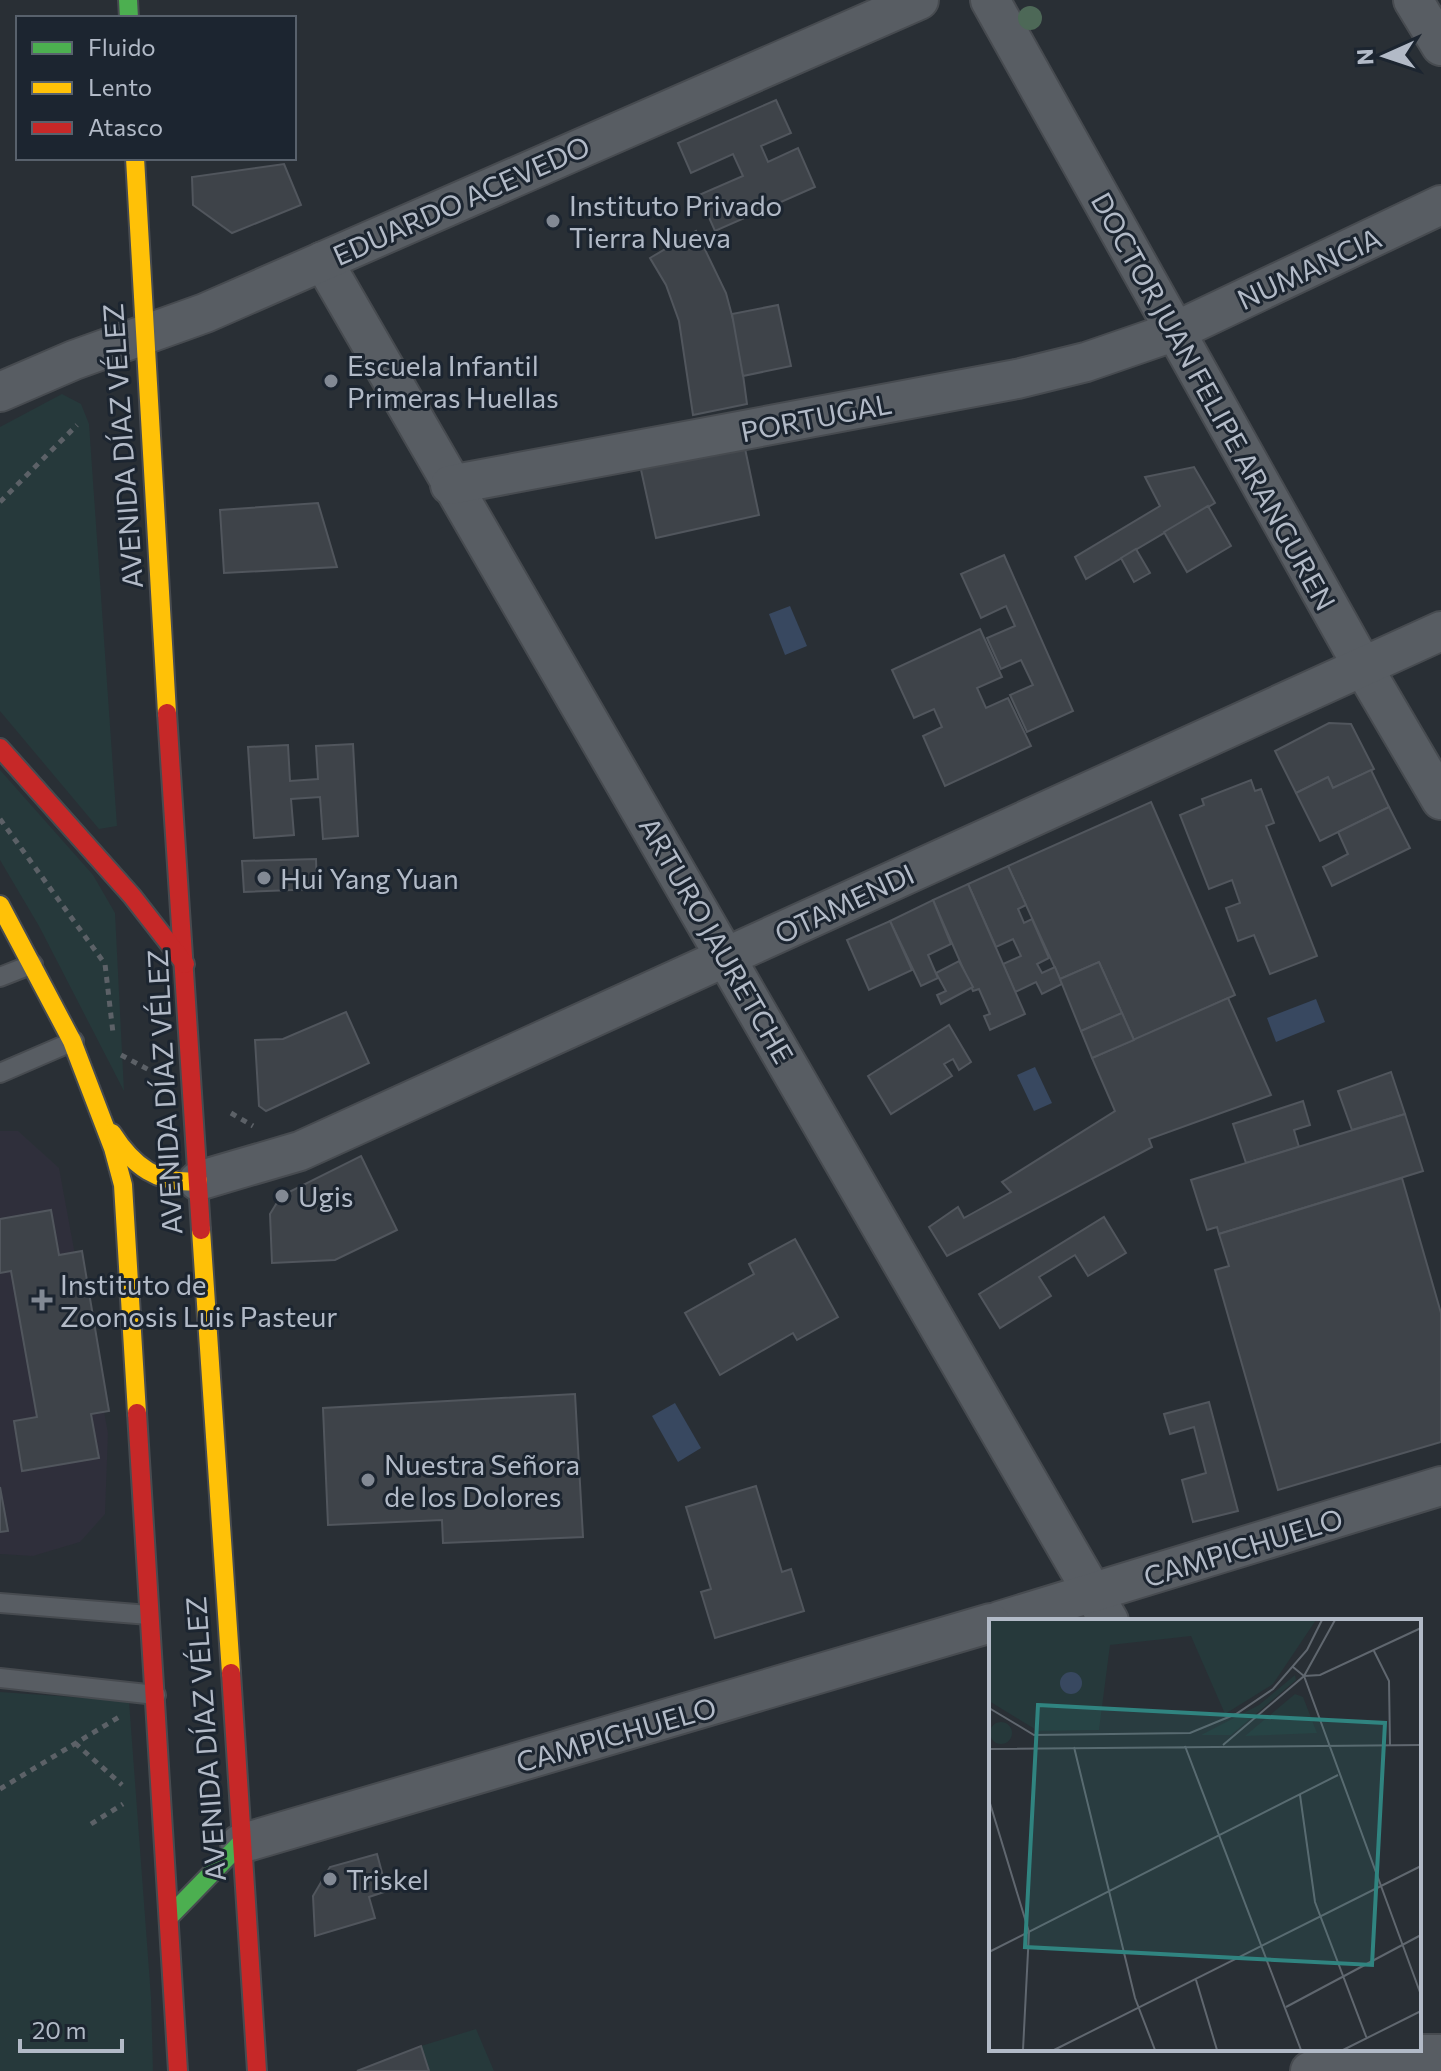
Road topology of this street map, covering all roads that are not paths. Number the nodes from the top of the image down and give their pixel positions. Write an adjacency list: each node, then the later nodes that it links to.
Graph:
1 (919, 0): 7 (street, EDUARDO ACEVEDO)
2 (990, 0): 8 (street, DOCTOR JUAN FELIPE ARANGUREN)
3 (1413, 0): 4 (street)
4 (1441, 46)
5 (135, 160): 9 (main road, AVENIDA DÍAZ VÉLEZ)
6 (1441, 205): 8 (street, NUMANCIA)
7 (323, 261): 9 (street, EDUARDO ACEVEDO); 11 (street, ARTURO JAURETCHE)
8 (1176, 331): 11 (street, PORTUGAL); 13 (street, DOCTOR JUAN FELIPE ARANGUREN)
9 (143, 335): 10 (street, EDUARDO ACEVEDO); 19 (main road, AVENIDA DÍAZ VÉLEZ)
10 (0, 392)
11 (450, 485): 17 (street, ARTURO JAURETCHE)
12 (1441, 631): 13 (street, OTAMENDI)
13 (1363, 667): 15 (street, DOCTOR JUAN FELIPE ARANGUREN); 17 (street, OTAMENDI)
14 (0, 748): 19 (main road)
15 (1441, 800)
16 (0, 905): 18 (main road)
17 (727, 957): 24 (street, OTAMENDI); 27 (street, ARTURO JAURETCHE)
18 (33, 964): 20 (lane); 21 (main road)
19 (185, 964): 24 (main road, AVENIDA DÍAZ VÉLEZ)
20 (0, 977)
21 (74, 1041): 22 (lane); 23 (main road)
22 (0, 1073)
23 (104, 1121): 24 (main road); 28 (main road, AVENIDA DÍAZ VÉLEZ)
24 (198, 1181): 33 (main road, AVENIDA DÍAZ VÉLEZ)
25 (1441, 1486): 27 (street, CAMPICHUELO)
26 (0, 1603): 28 (lane)
27 (1101, 1607): 29 (street, CAMPICHUELO)
28 (149, 1615): 32 (main road, AVENIDA DÍAZ VÉLEZ)
29 (1014, 1619)
30 (989, 1624): 33 (street, CAMPICHUELO)
31 (0, 1678): 32 (lane)
32 (156, 1695): 34 (main road, AVENIDA DÍAZ VÉLEZ)
33 (240, 1844): 34 (main road); 38 (main road, AVENIDA DÍAZ VÉLEZ)
34 (170, 1916): 37 (main road, AVENIDA DÍAZ VÉLEZ)
35 (1441, 2054): 36 (street)
36 (1358, 2058): 39 (street)
37 (178, 2071)
38 (257, 2071)
39 (1310, 2071)

